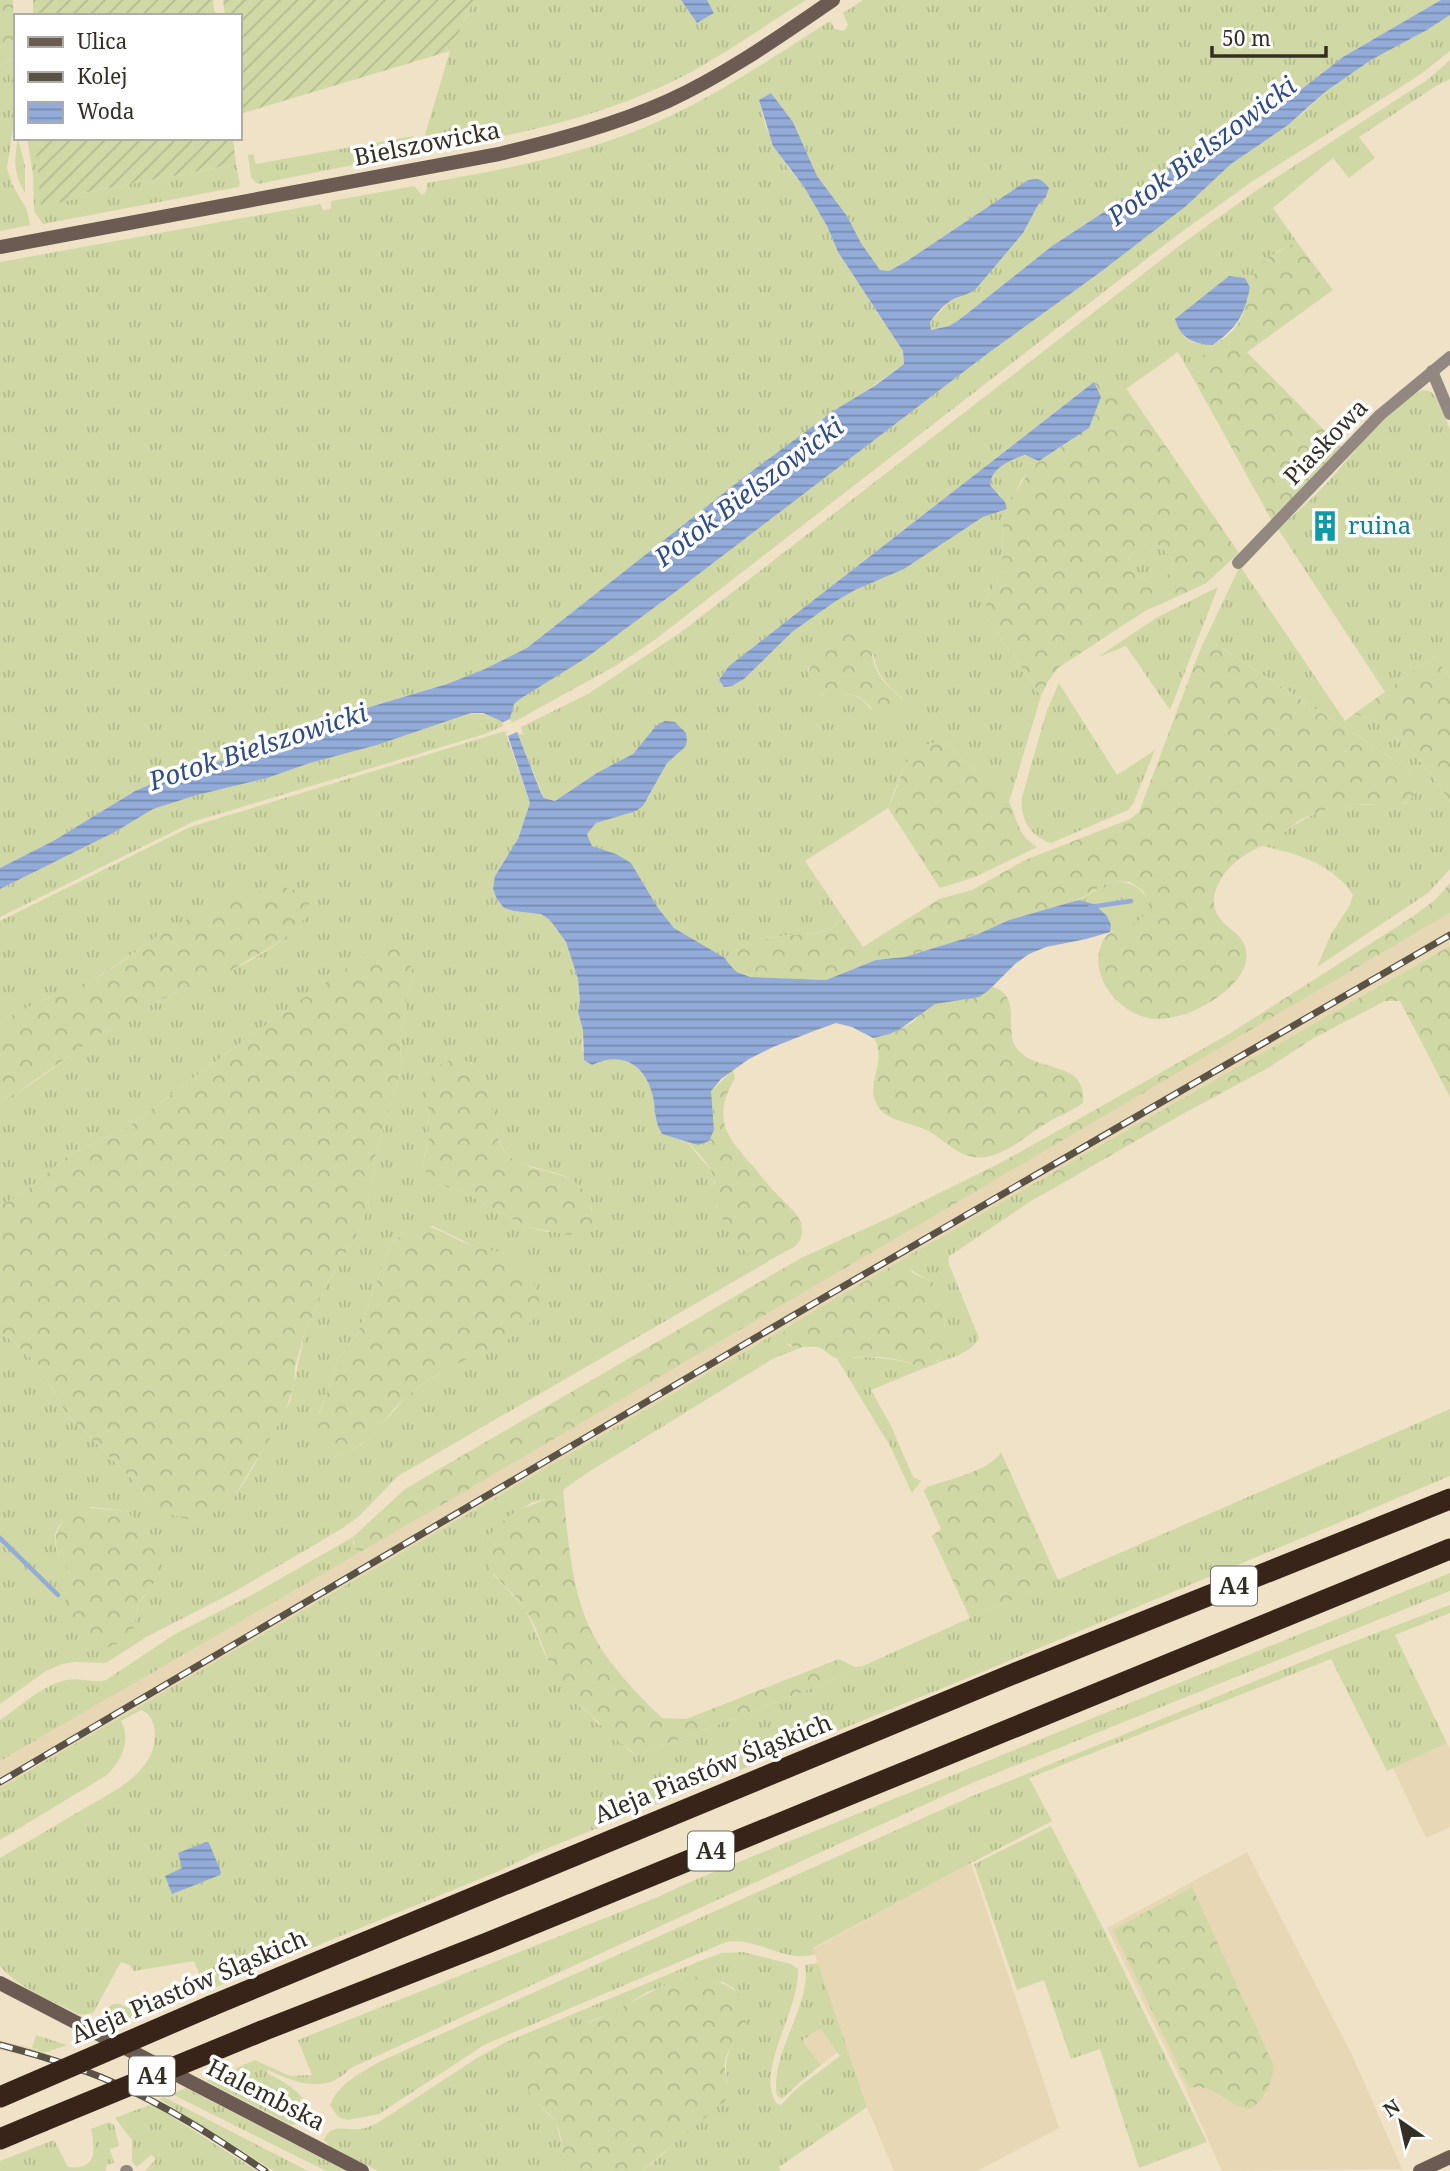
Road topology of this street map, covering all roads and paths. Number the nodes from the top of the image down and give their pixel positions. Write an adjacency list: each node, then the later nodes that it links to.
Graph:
1 (833, 0): 2 (street, Bielszowicka)
2 (0, 247)
3 (1450, 357): 4 (street, Piaskowa)
4 (1433, 371): 5 (street); 6 (street, Piaskowa)
5 (1450, 415)
6 (1238, 563)
7 (1450, 1499): 10 (highway, Aleja Piastów Śląskich / A4, bridge)
8 (1450, 1549): 11 (highway, A4, bridge)
9 (0, 1983): 13 (street, Halembska)
10 (0, 2097)
11 (0, 2138)
12 (1450, 2157): 14 (street)
13 (362, 2171)
14 (1420, 2171)

